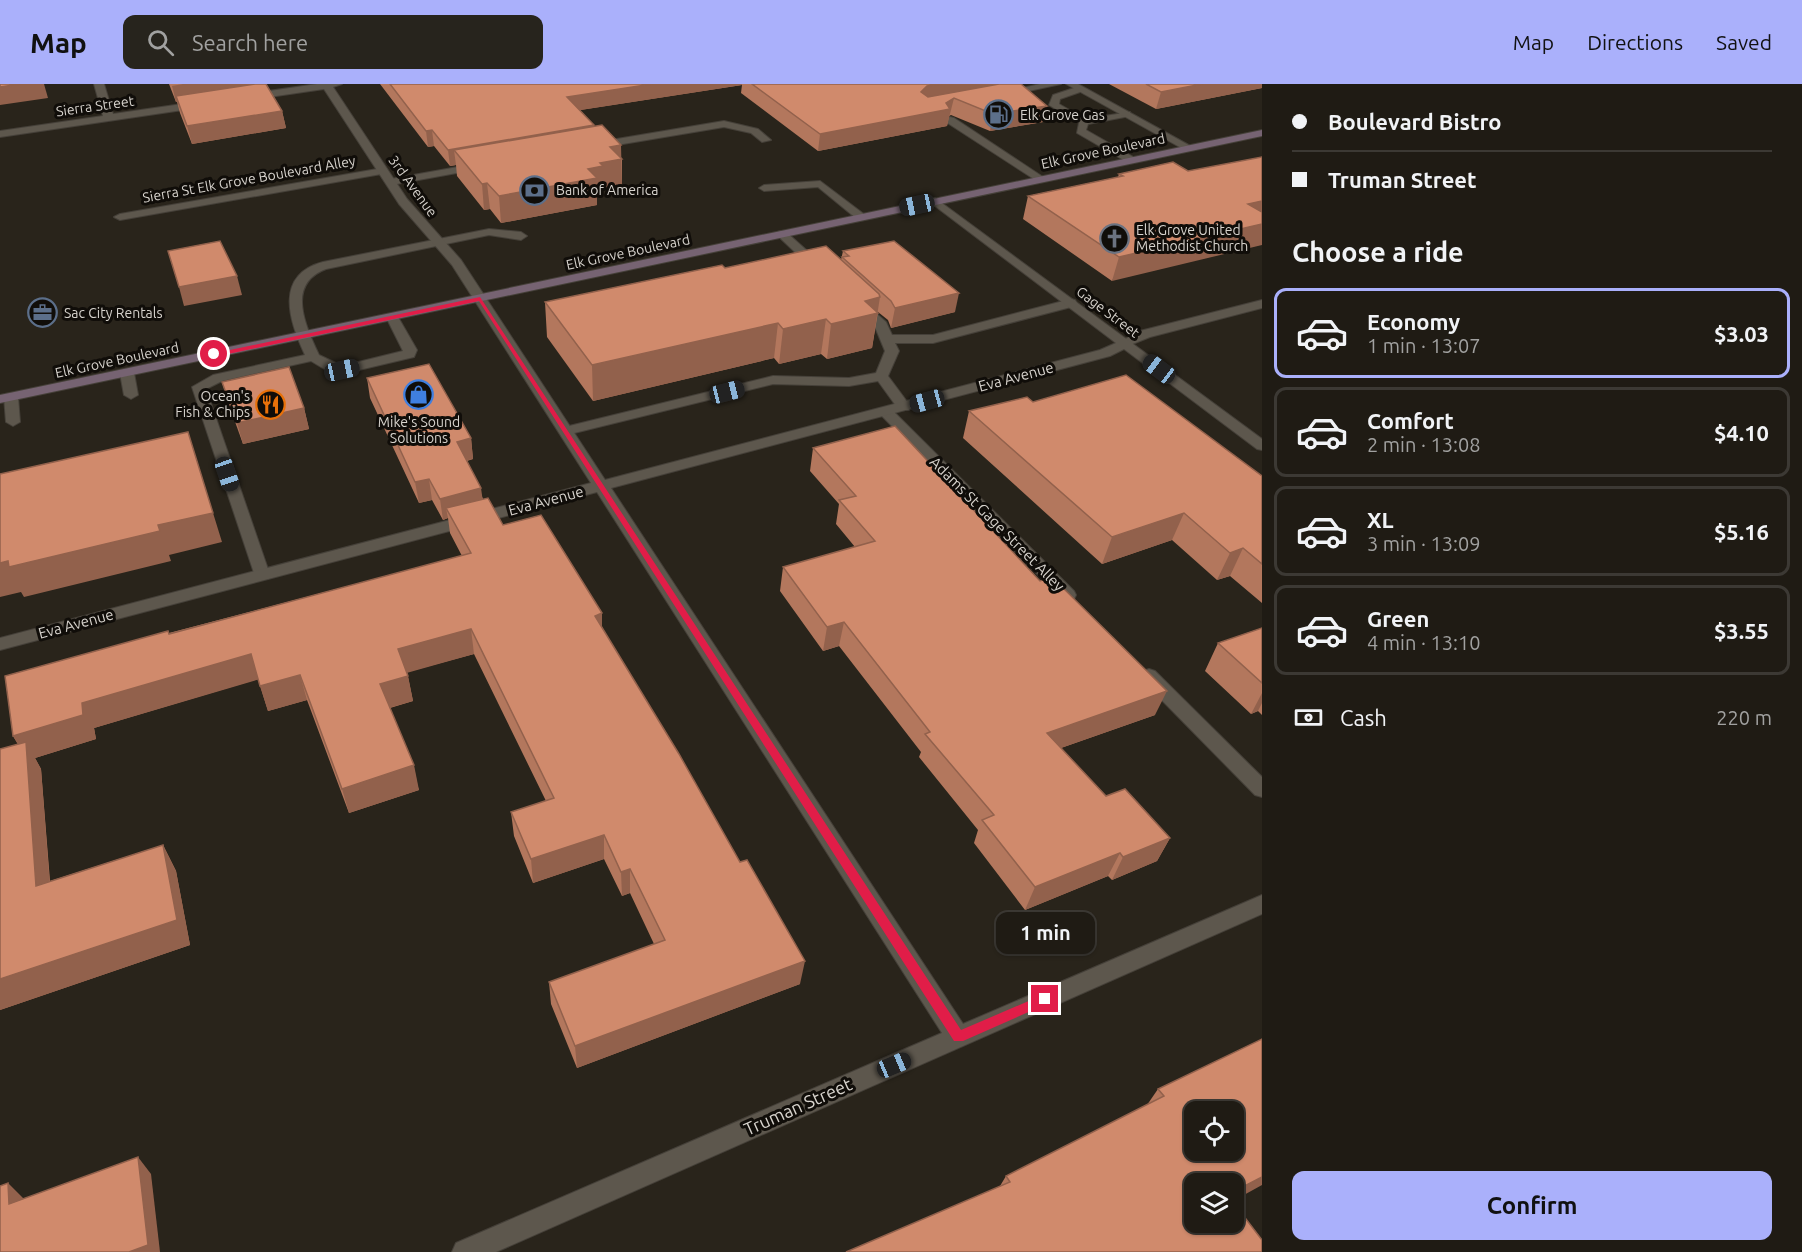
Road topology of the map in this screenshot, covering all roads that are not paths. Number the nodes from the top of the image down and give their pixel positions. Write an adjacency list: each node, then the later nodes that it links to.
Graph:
1 (99, 84): 9 (street)
2 (1056, 84): 5 (street)
3 (332, 85): 6 (street); 19 (street, 3rd Avenue)
4 (1075, 87): 8 (street); 11 (street)
5 (992, 96)
6 (235, 99)
7 (212, 102): 9 (street, Sierra Street)
8 (1126, 114): 11 (street); 16 (street)
9 (109, 118): 13 (street, Sierra Street)
10 (950, 120): 20 (street)
11 (1084, 122): 17 (street)
12 (1262, 133): 16 (main road, Elk Grove Boulevard)
13 (0, 134)
14 (766, 140): 15 (street)
15 (582, 148)
16 (1189, 148): 17 (main road, Elk Grove Boulevard)
17 (1131, 160): 20 (main road, Elk Grove Boulevard)
18 (489, 165): 21 (street)
19 (383, 171): 21 (street, 3rd Avenue); 24 (street, Sierra St Elk Grove Boulevard Alley)
20 (1041, 179): 23 (main road, Elk Grove Boulevard)
21 (391, 182): 28 (street, 3rd Avenue)
22 (764, 188): 25 (street)
23 (935, 201): 25 (main road, Elk Grove Boulevard); 32 (street, Gage Street)
24 (120, 217)
25 (861, 217): 26 (main road, Elk Grove Boulevard)
26 (782, 234): 29 (street); 31 (main road, Elk Grove Boulevard)
27 (521, 236): 28 (street)
28 (435, 243): 31 (street, 3rd Avenue); 35 (street)
29 (832, 279)
30 (848, 295): 37 (street)
31 (480, 299): 34 (main road, Elk Grove Boulevard); 46 (street, 3rd Avenue)
32 (1071, 303): 36 (street, Gage Street); 37 (street)
33 (1262, 304): 36 (street, Eva Avenue)
34 (392, 317): 35 (main road, Elk Grove Boulevard); 38 (street)
35 (302, 336): 38 (street); 39 (main road, Elk Grove Boulevard)
36 (1125, 344): 43 (street, Eva Avenue); 47 (street, Gage Street)
37 (890, 345): 40 (street)
38 (313, 357): 49 (street)
39 (127, 373): 41 (street); 42 (main road, Elk Grove Boulevard)
40 (881, 376): 43 (street); 46 (street)
41 (132, 395)
42 (5, 398): 45 (street)
43 (904, 406): 44 (street, Eva Avenue)
44 (885, 411): 48 (street, Eva Avenue); 50 (street, Adams St Gage Street Alley)
45 (13, 422)
46 (566, 431): 48 (street, 3rd Avenue)
47 (1262, 446)
48 (601, 486): 49 (street, Eva Avenue); 55 (street, 3rd Avenue)
49 (262, 575): 51 (street, Eva Avenue)
50 (1078, 604)
51 (0, 644)
52 (1136, 663): 53 (street)
53 (1262, 789)
54 (1262, 904): 55 (street, Truman Street)
55 (958, 1037): 56 (street, Truman Street)
56 (465, 1252)

